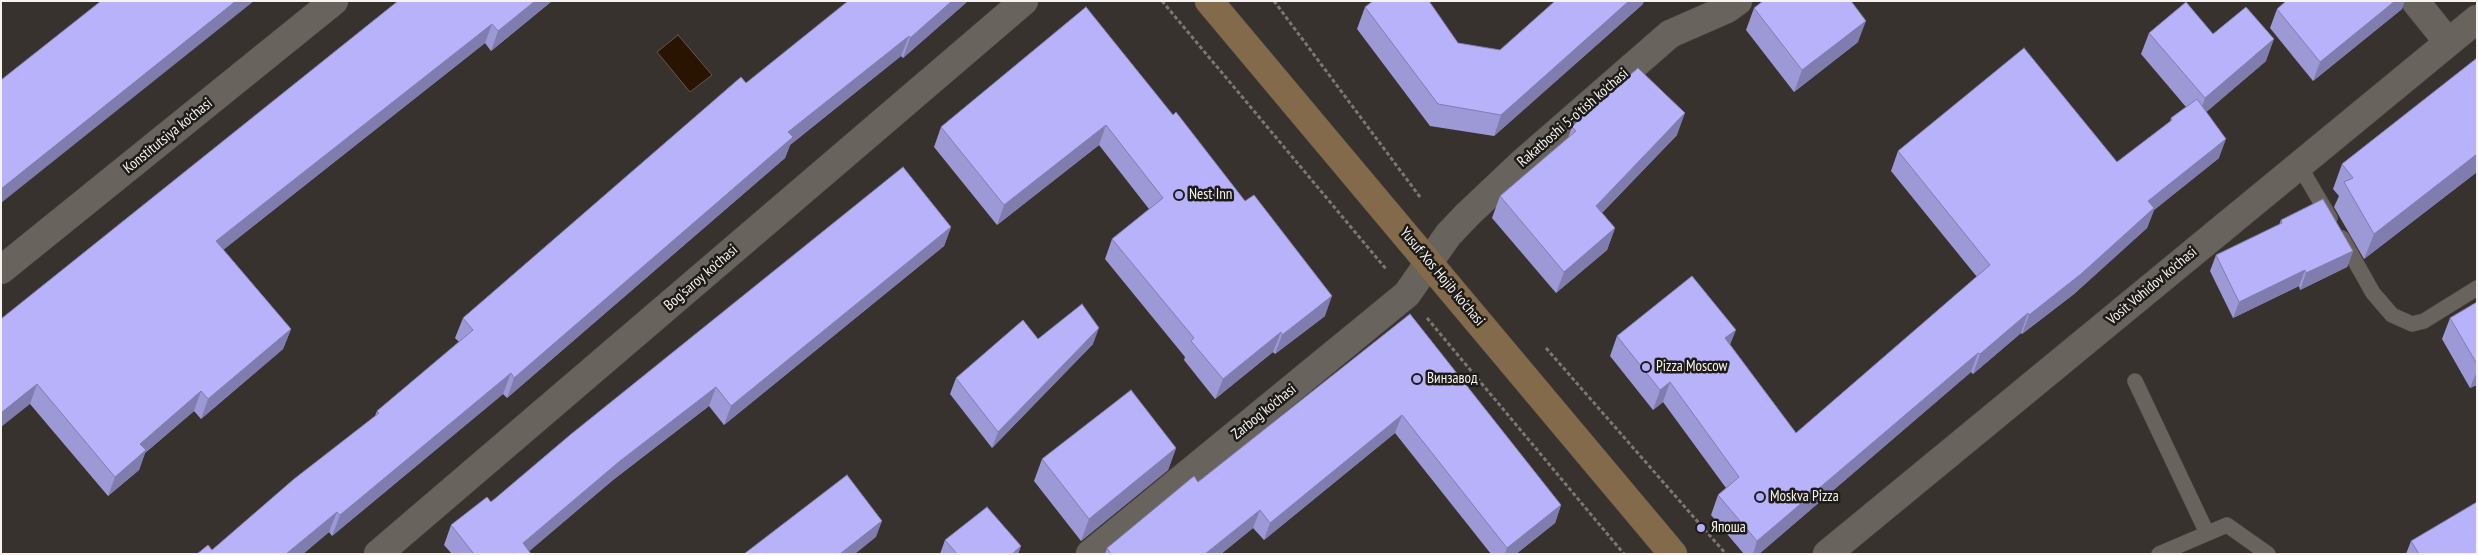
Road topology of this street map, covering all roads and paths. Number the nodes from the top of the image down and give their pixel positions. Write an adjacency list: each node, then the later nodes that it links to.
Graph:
1 (334, 1): 12 (street, Konstitutsiya ko'chasi)
2 (1024, 1): 17 (street, Bog'saroy ko'chasi)
3 (1209, 1): 11 (main road, Yusuf Xos Hojib ko'chasi)
4 (1274, 1): 10 (path)
5 (1738, 1): 10 (street, Rakatboshi 5-o'tish ko'chasi)
6 (2415, 1): 8 (street)
7 (2477, 19): 8 (street, Vosit Vohidov ko'chasi)
8 (2448, 42): 9 (street, Vosit Vohidov ko'chasi)
9 (2299, 164): 13 (lane); 21 (street, Vosit Vohidov ko'chasi)
10 (1448, 235): 11 (street, Rakatboshi 5-o'tish ko'chasi)
11 (1429, 262): 18 (street, Zarbog'ko'chasi); 19 (main road, Yusuf Xos Hojib ko'chasi)
12 (1, 270)
13 (2477, 288)
14 (1545, 346): 20 (path)
15 (2135, 381): 16 (lane)
16 (2207, 533): 22 (lane); 23 (lane)
17 (388, 551)
18 (1090, 554)
19 (1674, 554)
20 (1726, 554)
21 (1828, 554)
22 (2158, 554)
23 (2268, 554)

